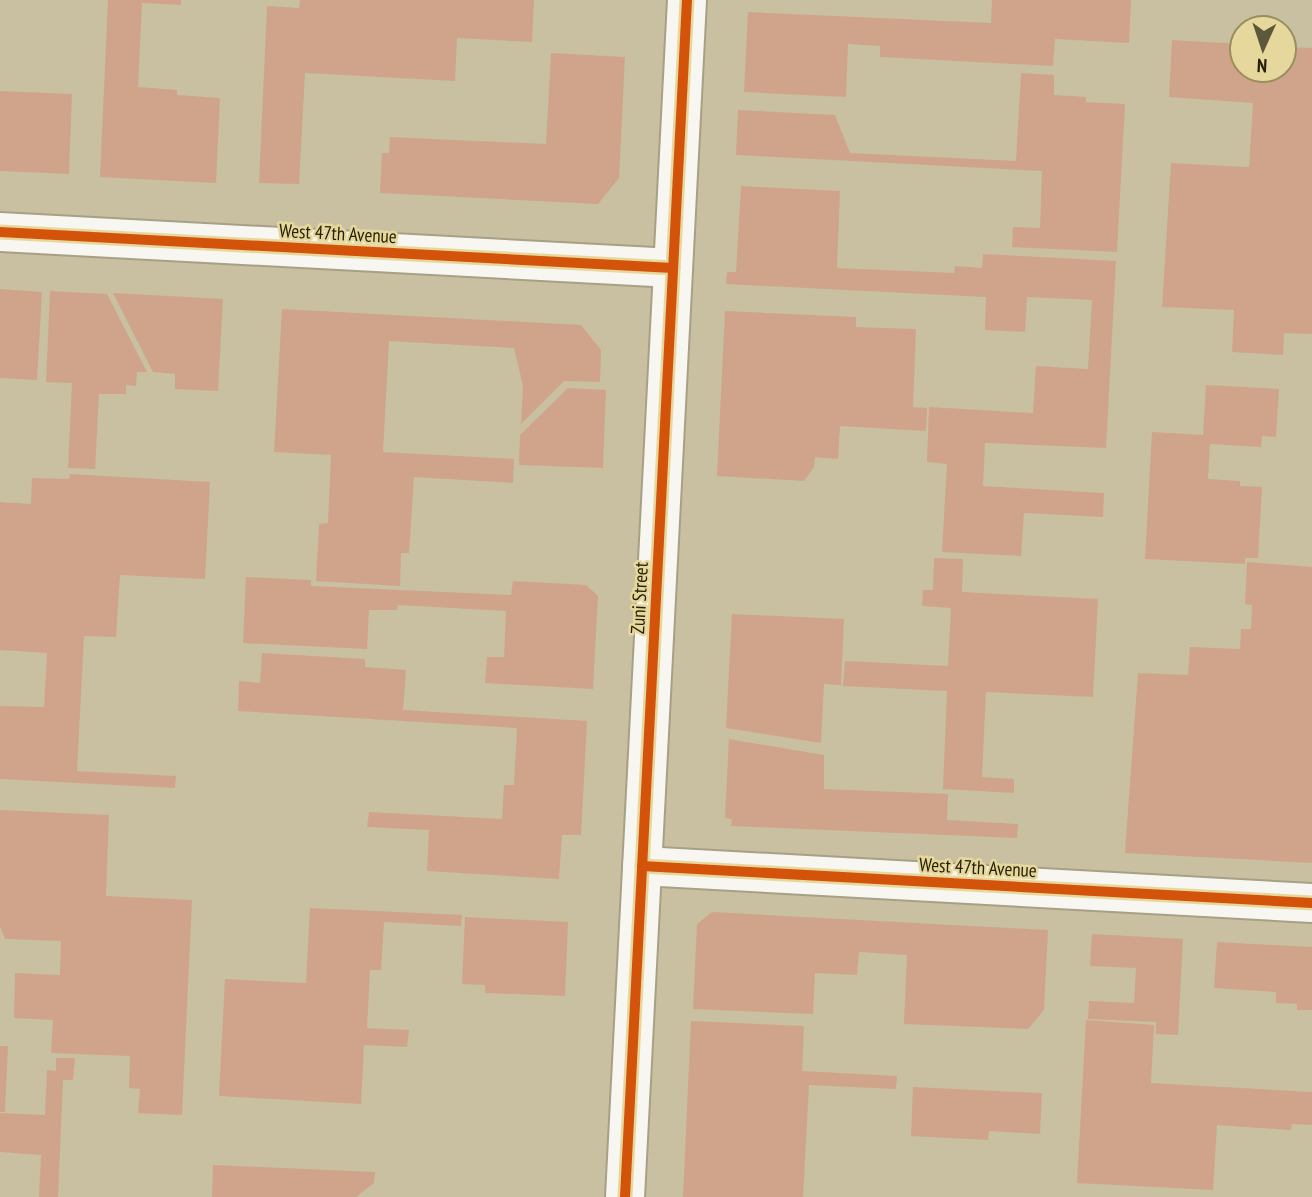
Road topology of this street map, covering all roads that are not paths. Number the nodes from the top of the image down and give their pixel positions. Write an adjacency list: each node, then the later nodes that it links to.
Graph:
1 (688, 0): 3 (street, Zuni Street)
2 (0, 232): 3 (street, West 47th Avenue)
3 (673, 268): 4 (street, Zuni Street)
4 (642, 866): 5 (street, West 47th Avenue); 6 (street, Zuni Street)
5 (1312, 903)
6 (625, 1197)

